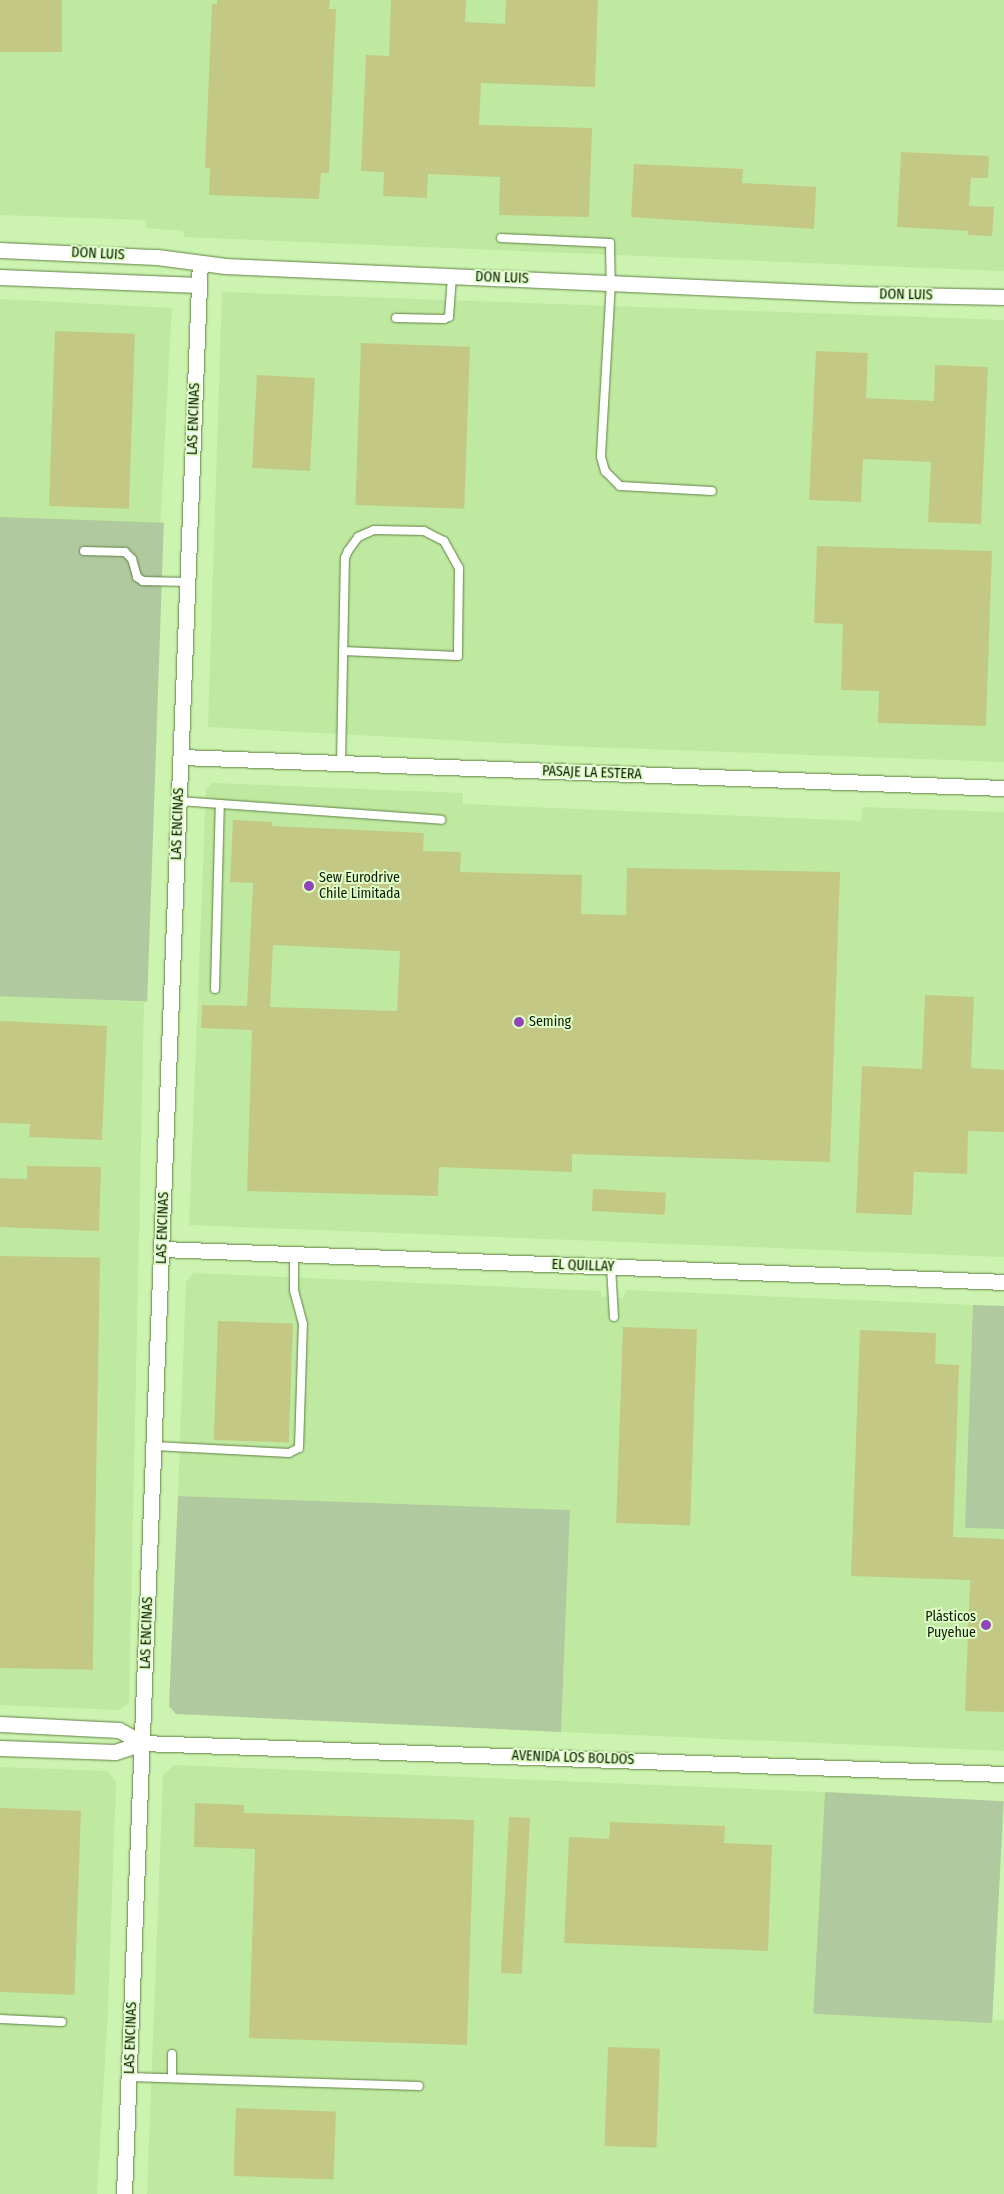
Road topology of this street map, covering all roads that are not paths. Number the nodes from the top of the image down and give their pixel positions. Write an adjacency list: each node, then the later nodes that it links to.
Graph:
1 (501, 238): 6 (lane)
2 (0, 250): 3 (street, DON LUIS)
3 (200, 263): 4 (street, DON LUIS); 7 (street, LAS ENCINAS)
4 (452, 276): 6 (street, DON LUIS); 9 (lane)
5 (0, 277): 7 (street)
6 (611, 282): 8 (street, DON LUIS); 10 (lane)
7 (199, 285): 12 (street, LAS ENCINAS)
8 (1004, 297)
9 (396, 318)
10 (712, 491)
11 (84, 551): 12 (lane)
12 (188, 582): 14 (street, LAS ENCINAS)
13 (343, 651): 13 (lane); 15 (lane)
14 (181, 757): 15 (street, PASAJE LA ESTERA); 17 (street, LAS ENCINAS)
15 (341, 763): 16 (street, PASAJE LA ESTERA)
16 (1004, 788)
17 (180, 801): 18 (lane); 21 (street, LAS ENCINAS)
18 (220, 804): 19 (lane); 20 (lane)
19 (442, 820)
20 (215, 989)
21 (162, 1249): 22 (street, EL QUILLAY); 26 (street, LAS ENCINAS)
22 (294, 1254): 23 (street, EL QUILLAY); 26 (lane)
23 (611, 1267): 24 (street, EL QUILLAY); 25 (lane)
24 (1004, 1282)
25 (614, 1317)
26 (154, 1446): 28 (street, LAS ENCINAS)
27 (0, 1724): 28 (street, AVENIDA LOS BOLDOS)
28 (142, 1742): 29 (street, AVENIDA LOS BOLDOS); 30 (street, AVENIDA LOS BOLDOS); 34 (street, LAS ENCINAS)
29 (0, 1748)
30 (1004, 1774)
31 (0, 2020): 32 (lane)
32 (62, 2022)
33 (172, 2054): 35 (lane)
34 (129, 2077): 35 (lane); 37 (street, LAS ENCINAS)
35 (172, 2078): 36 (lane)
36 (419, 2086)
37 (124, 2194)

